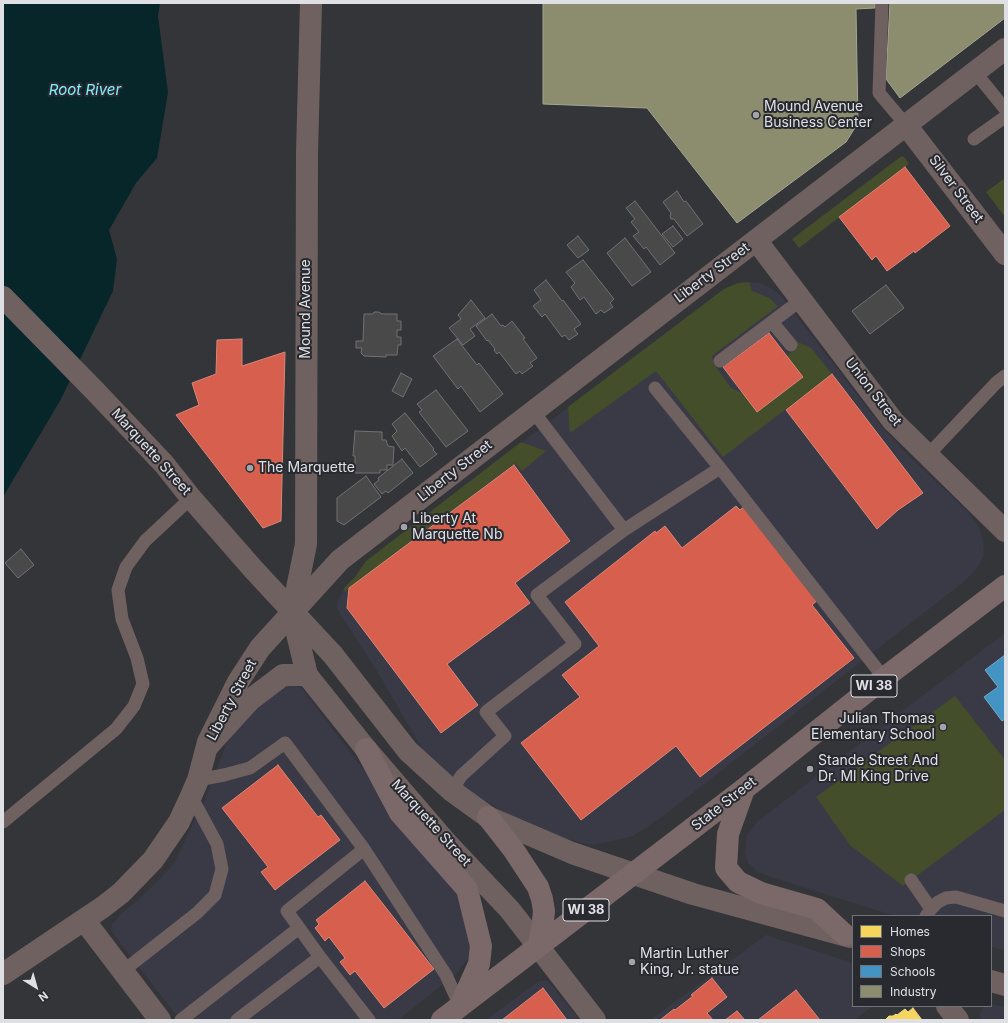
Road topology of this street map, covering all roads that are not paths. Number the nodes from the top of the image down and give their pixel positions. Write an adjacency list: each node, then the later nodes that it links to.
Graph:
1 (310, 3): 25 (street, Mound Avenue)
2 (882, 3): 7 (lane)
3 (1005, 49): 4 (street, Liberty Street)
4 (975, 72): 5 (lane); 7 (street, Liberty Street)
5 (1005, 109)
6 (1005, 117): 8 (lane)
7 (906, 125): 9 (street, Liberty Street); 10 (street, Silver Street)
8 (974, 139)
9 (756, 240): 12 (street, Union Street); 18 (street, Liberty Street)
10 (1005, 254)
11 (3, 297): 21 (street, Marquette Street)
12 (801, 300): 13 (lane); 19 (street, Union Street)
13 (772, 322): 14 (lane); 15 (lane)
14 (791, 346)
15 (720, 362)
16 (1005, 376): 19 (lane)
17 (654, 388): 20 (lane)
18 (533, 410): 22 (lane); 25 (street, Liberty Street)
19 (928, 456): 23 (street, Union Street)
20 (720, 468): 22 (lane); 27 (lane)
21 (191, 498): 25 (street, Marquette Street); 34 (lane)
22 (624, 530): 32 (lane)
23 (1005, 530)
24 (1005, 586): 27 (main road, State Street / WI 38)
25 (292, 613): 26 (street, Marquette Street); 28 (street, Liberty Street); 32 (street, Marquette Street)
26 (307, 675): 28 (street); 29 (street, Marquette Street)
27 (884, 678): 31 (main road, State Street / WI 38)
28 (208, 746): 30 (street, Liberty Street)
29 (366, 749): 43 (street, Marquette Street); 49 (main road)
30 (194, 788): 35 (lane); 40 (street, Liberty Street); 45 (lane)
31 (744, 789): 36 (main road, State Street / WI 38); 42 (main road)
32 (452, 791): 33 (street, Marquette Street)
33 (488, 817): 36 (street, Marquette Street); 43 (main road)
34 (3, 822)
35 (364, 849): 41 (lane); 49 (lane)
36 (634, 873): 42 (street, Marquette Street); 43 (main road, State Street / WI 38)
37 (911, 880): 39 (lane)
38 (1005, 911): 39 (lane)
39 (928, 912)
40 (84, 920): 45 (street); 46 (street, Liberty Street)
41 (299, 928): 44 (lane); 52 (lane)
42 (849, 936)
43 (538, 947): 49 (main road, State Street / WI 38); 56 (street, Marquette Street)
44 (320, 957): 53 (lane); 54 (lane)
45 (123, 971): 51 (street)
46 (3, 974)
47 (992, 981): 48 (street)
48 (1005, 985)
49 (460, 1006): 55 (main road, State Street / WI 38)
50 (948, 1007): 57 (street)
51 (160, 1020)
52 (180, 1020)
53 (237, 1020)
54 (368, 1020)
55 (442, 1020)
56 (595, 1020)
57 (958, 1020)

